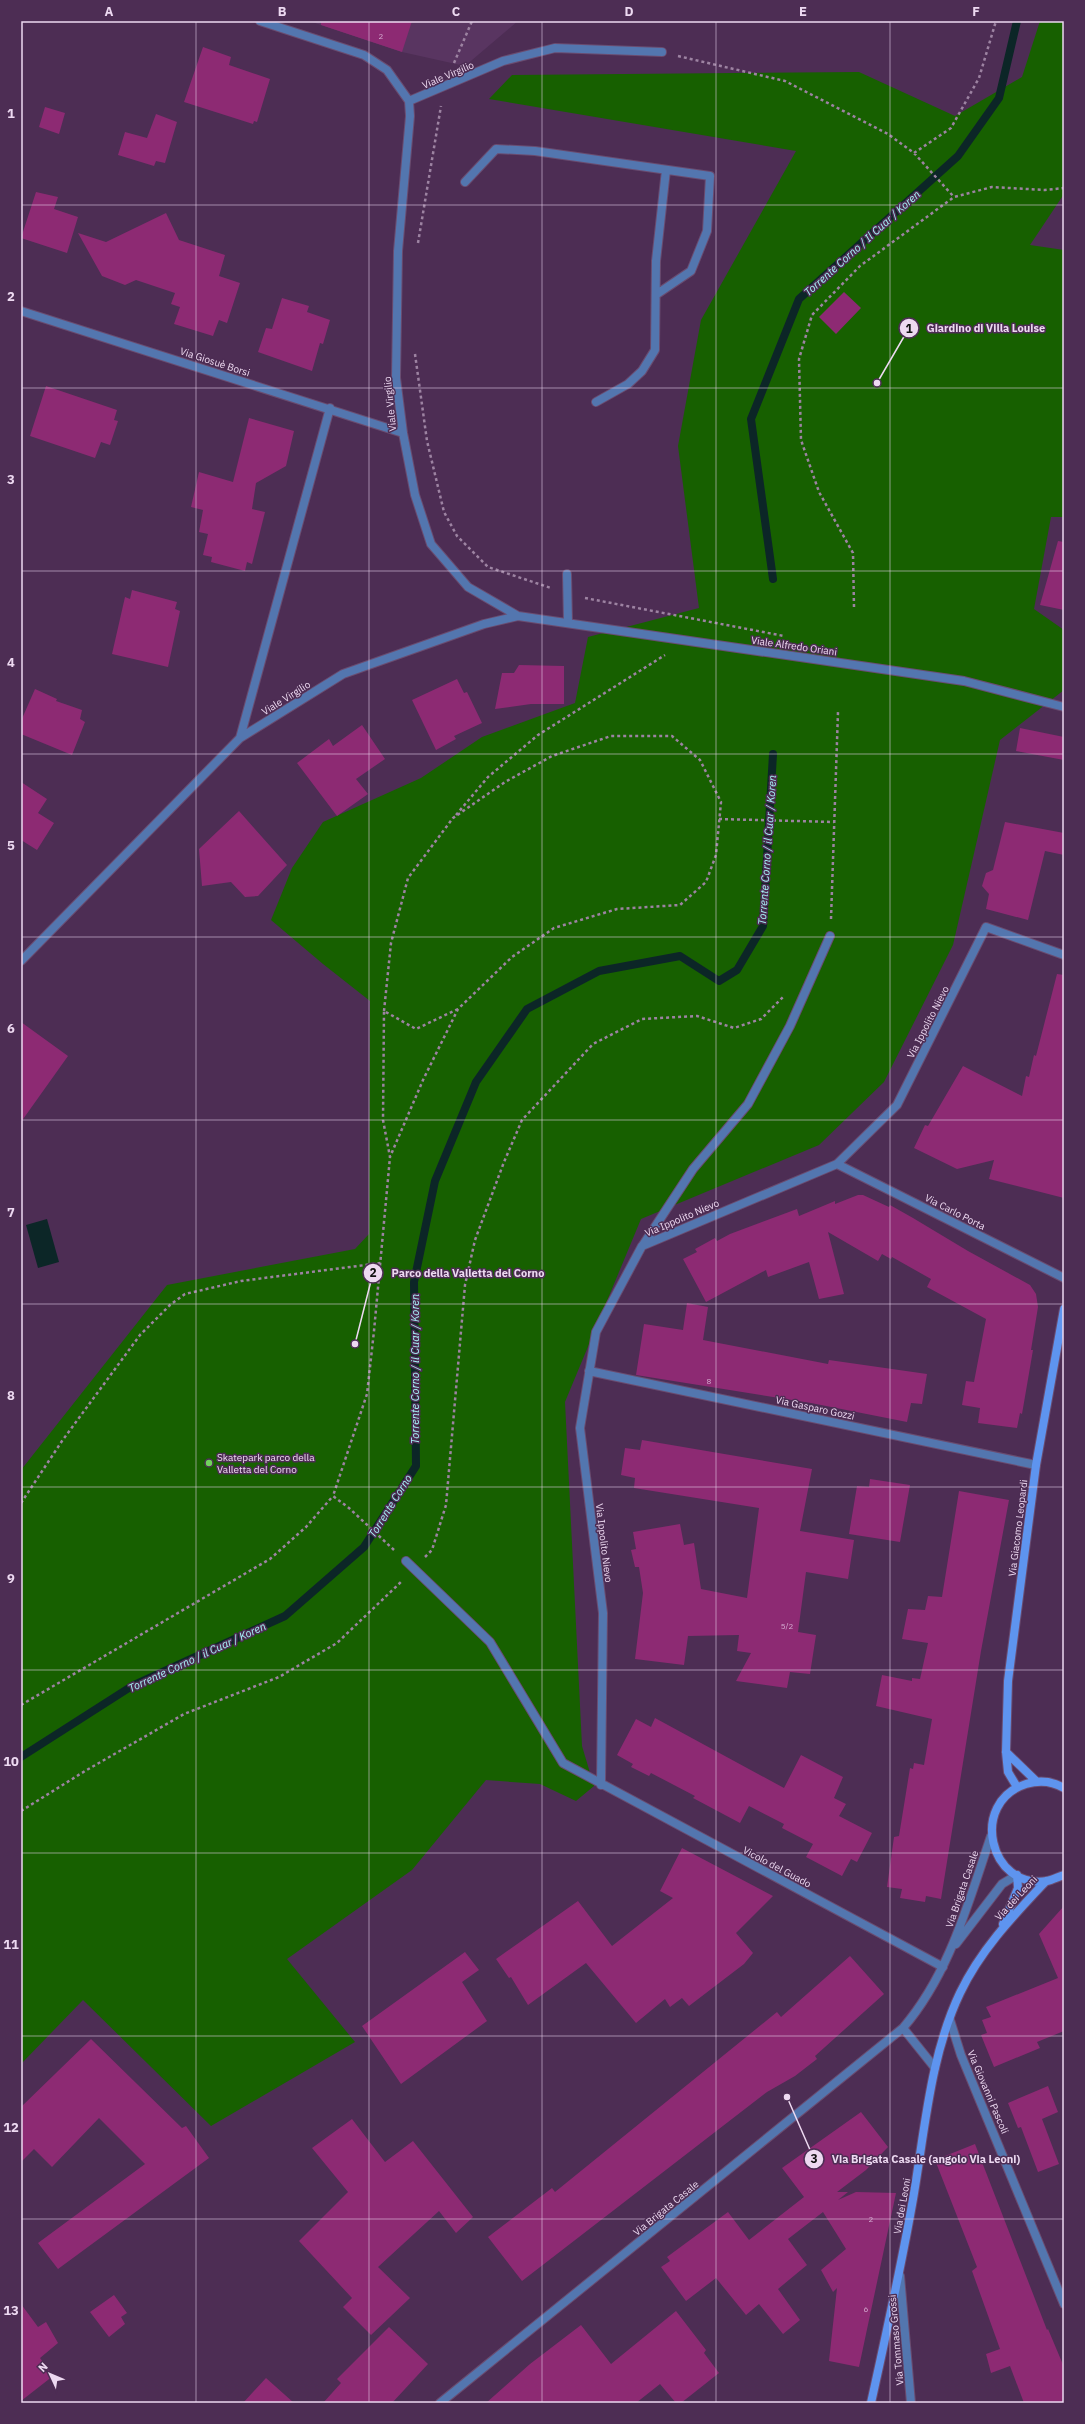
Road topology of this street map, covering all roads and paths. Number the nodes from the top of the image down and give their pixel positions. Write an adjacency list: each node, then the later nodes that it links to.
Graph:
1 (260, 21): 6 (street)
2 (472, 21): 5 (path)
3 (996, 21): 7 (path)
4 (662, 52): 5 (street, Viale Virgilio); 7 (path)
5 (444, 88): 6 (street, Viale Virgilio); 12 (path)
6 (410, 101): 18 (street, Viale Virgilio)
7 (914, 153): 11 (path)
8 (666, 170): 9 (street); 13 (street); 13 (street)
9 (465, 182)
10 (1064, 188): 11 (path)
11 (954, 197): 21 (path)
12 (417, 246)
13 (657, 294): 16 (street)
14 (21, 311): 17 (street, Via Giosuè Borsi)
15 (415, 347): 20 (path)
16 (596, 402)
17 (330, 408): 18 (street, Via Giosuè Borsi); 28 (street, Viale Virgilio)
18 (403, 433): 22 (street, Viale Virgilio)
19 (567, 574): 20 (street)
20 (569, 595): 23 (street); 24 (path)
21 (854, 607)
22 (518, 616): 23 (street, Viale Alfredo Oriani); 28 (street, Viale Virgilio)
23 (568, 623): 25 (street, Viale Alfredo Oriani)
24 (788, 636)
25 (691, 641): 26 (street, Viale Alfredo Oriani); 29 (path)
26 (1064, 707)
27 (838, 712): 31 (path)
28 (240, 738): 34 (street, Viale Virgilio)
29 (453, 818): 30 (path); 37 (path)
30 (719, 818): 31 (path); 36 (path)
31 (834, 822): 32 (path)
32 (830, 936): 40 (street)
33 (1064, 955): 39 (street, Via Ippolito Nievo)
34 (21, 961)
35 (789, 990): 49 (path)
36 (458, 1009): 37 (path); 38 (path)
37 (384, 1011): 38 (path)
38 (390, 1157): 41 (path)
39 (837, 1164): 40 (street, Via Ippolito Nievo); 42 (street, Via Carlo Porta)
40 (642, 1246): 44 (street, Via Ippolito Nievo)
41 (381, 1263): 46 (path); 47 (path)
42 (1064, 1278)
43 (1064, 1309): 45 (main road, Via Giacomo Leopardi)
44 (589, 1371): 45 (street, Via Gasparo Gozzi); 53 (street, Via Ippolito Nievo)
45 (1036, 1465): 51 (main road, Via Giacomo Leopardi)
46 (334, 1496): 48 (path); 50 (path)
47 (21, 1503)
48 (406, 1561): 49 (street, Vicolo del Guado)
49 (414, 1569): 53 (street, Vicolo del Guado); 56 (path)
50 (21, 1705)
51 (1006, 1752): 52 (main road); 54 (main road, Via Giacomo Leopardi)
52 (1036, 1781): 54 (main road, Via Brigata Casale); 55 (main road, Via Brigata Casale)
53 (601, 1785): 63 (street, Vicolo del Guado)
54 (1017, 1787): 57 (main road, Via Brigata Casale)
55 (1064, 1788)
56 (21, 1812)
57 (991, 1836): 58 (main road, Via Brigata Casale); 62 (street, Via Brigata Casale)
58 (1017, 1875): 60 (main road, Via Brigata Casale); 61 (main road, Via dei Leoni); 62 (street, Via Brigata Casale)
59 (1064, 1875): 60 (main road, Via Brigata Casale)
60 (1046, 1881): 61 (main road, Via dei Leoni)
61 (1000, 1930): 64 (main road, Via dei Leoni)
62 (952, 1949): 63 (street, Via Brigata Casale)
63 (943, 1967): 65 (street, Via Brigata Casale)
64 (950, 2020): 66 (main road, Via dei Leoni); 68 (street, Via Giovanni Pascoli)
65 (903, 2028): 66 (street); 69 (street, Via Brigata Casale)
66 (935, 2068): 67 (main road, Via dei Leoni)
67 (900, 2276): 70 (main road, Via dei Leoni); 71 (street, Via Tommaso Grossi)
68 (1064, 2304)
69 (440, 2403)
70 (871, 2403)
71 (911, 2403)

